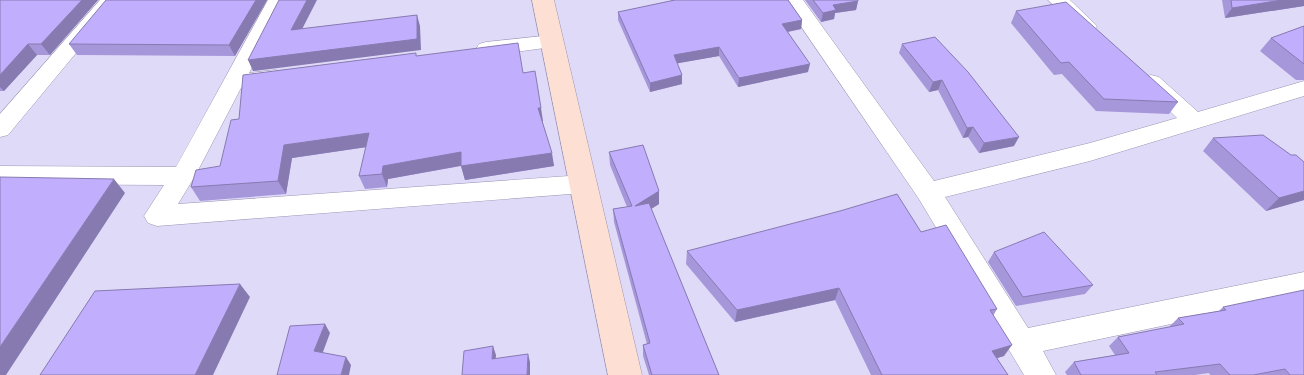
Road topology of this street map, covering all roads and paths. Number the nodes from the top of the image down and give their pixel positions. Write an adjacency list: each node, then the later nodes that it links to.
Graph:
1 (110, 0): 14 (street)
2 (278, 0): 11 (street)
3 (543, 0): 7 (street)
4 (792, 0): 18 (street)
5 (1058, 0): 6 (street)
6 (1101, 38)
7 (552, 40): 8 (street); 17 (street)
8 (465, 52)
9 (1137, 70): 13 (street)
10 (291, 75): 11 (street)
11 (233, 82): 16 (street)
12 (1304, 88): 13 (street)
13 (1194, 121): 18 (street)
14 (0, 129)
15 (0, 175): 16 (street)
16 (182, 176): 17 (street)
17 (583, 184): 21 (street)
18 (928, 192): 20 (street)
19 (1304, 284): 20 (street)
20 (1020, 343): 22 (street)
21 (625, 375)
22 (1041, 375)

